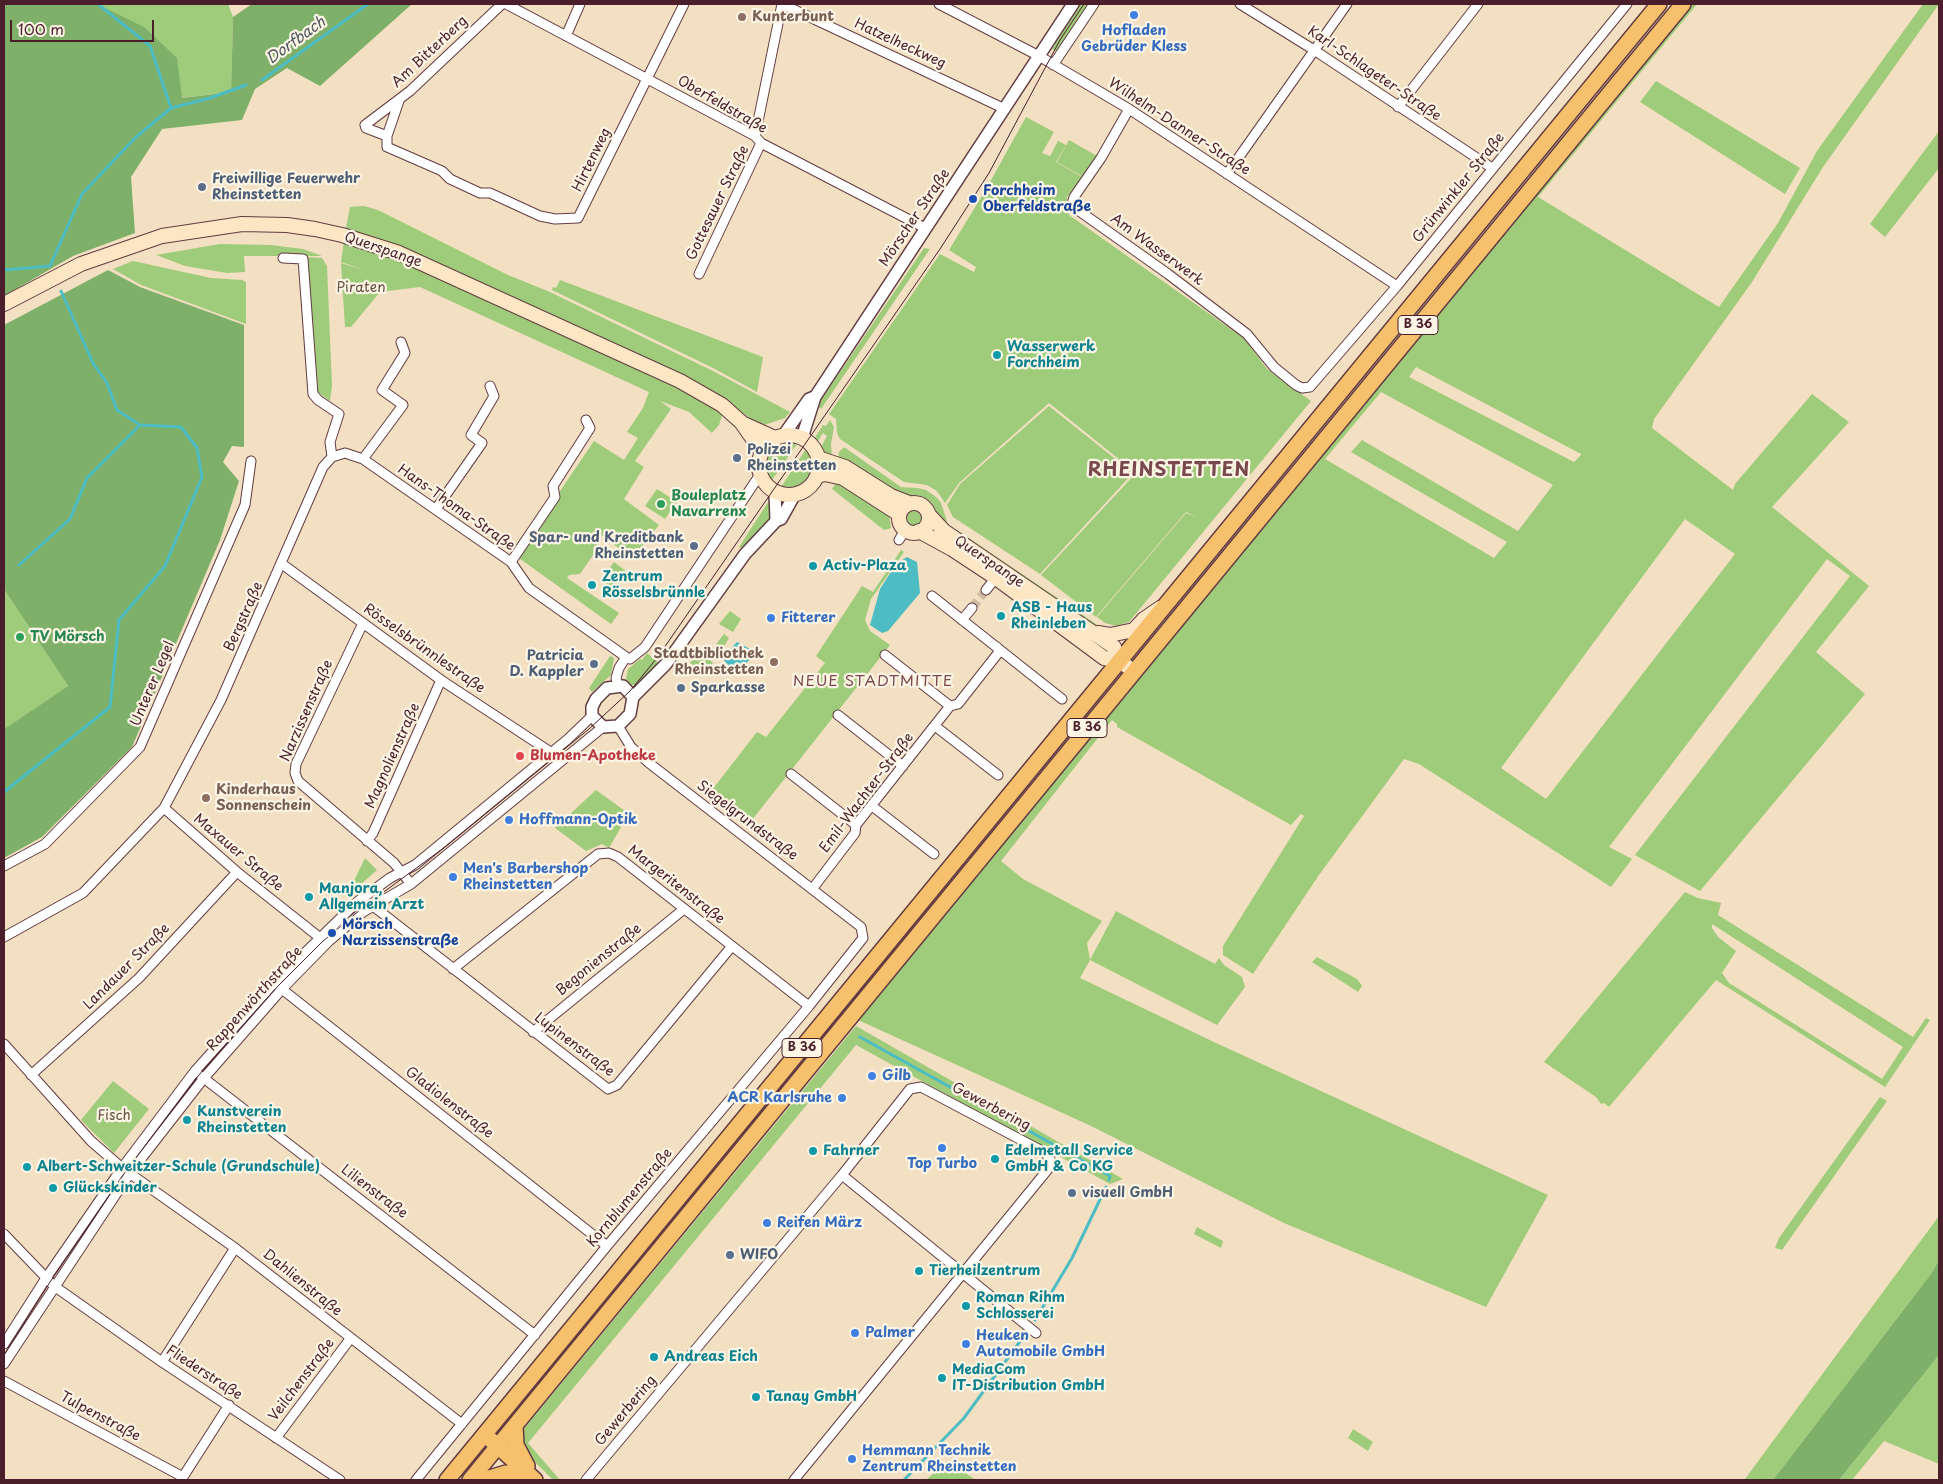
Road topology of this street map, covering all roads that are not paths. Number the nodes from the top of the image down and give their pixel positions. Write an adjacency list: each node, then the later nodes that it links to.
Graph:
1 (502, 4): 20 (street, Am Bitterberg)
2 (506, 4): 15 (street, Oberfeldstraße)
3 (580, 4): 15 (street)
4 (684, 4): 19 (street)
5 (782, 4): 23 (street, Hatzelheckweg); 25 (street, Gottesauer Straße)
6 (939, 4): 17 (street, Wilhelm-Danner-Straße)
7 (1073, 4): 17 (street, Mörscher Straße)
8 (1094, 4): 18 (street)
9 (1240, 4): 16 (street, Karl-Schlageter-Straße)
10 (1347, 4): 16 (street)
11 (1478, 4): 21 (street)
12 (1627, 4): 26 (street, Grünwinkler Straße)
13 (1659, 4): 61 (main road, B 36)
14 (1683, 4): 70 (main road, B 36)
15 (566, 36): 19 (street, Oberfeldstraße)
16 (1314, 50): 21 (street, Karl-Schlageter-Straße); 27 (street)
17 (1039, 56): 18 (street, Wilhelm-Danner-Straße); 23 (street, Mörscher Straße)
18 (1053, 64): 22 (street, Wilhelm-Danner-Straße)
19 (647, 79): 24 (street, Hirtenweg); 25 (street, Oberfeldstraße)
20 (399, 100): 24 (street, Am Bitterberg); 24 (street, Am Bitterberg)
21 (1398, 107): 26 (street, Karl-Schlageter-Straße)
22 (1129, 108): 27 (street, Wilhelm-Danner-Straße); 35 (street, Am Wasserwerk)
23 (1005, 109): 28 (street, Mörscher Straße)
24 (387, 136)
25 (758, 140): 28 (street, Oberfeldstraße); 30 (street, Gottesauer Straße)
26 (1492, 168): 31 (street, Grünwinkler Straße)
27 (1227, 174): 31 (street, Wilhelm-Danner-Straße)
28 (926, 228): 36 (street, Mörscher Straße)
29 (283, 258): 42 (street)
30 (699, 274)
31 (1397, 286): 35 (street, Grünwinkler Straße)
32 (4, 304): 38 (main road, Querspange)
33 (401, 342): 44 (street)
34 (490, 386): 51 (street)
35 (1310, 387)
36 (816, 397): 39 (street, Mörscher Straße); 40 (street, Mörscher Straße)
37 (586, 420): 56 (street)
38 (741, 422): 39 (main road); 41 (main road)
39 (779, 437): 40 (main road); 41 (main road)
40 (802, 438): 43 (main road)
41 (762, 452): 46 (main road)
42 (332, 457): 44 (street, Hans-Thoma-Straße); 57 (street, Bergstraße)
43 (818, 458): 47 (main road); 50 (main road)
44 (363, 459): 51 (street, Hans-Thoma-Straße)
45 (251, 461): 90 (street, Unterer Legel)
46 (761, 474): 48 (main road); 68 (street)
47 (817, 476): 49 (main road); 52 (main road)
48 (775, 491): 49 (main road); 54 (street)
49 (795, 494): 54 (street)
50 (909, 503): 52 (main road); 53 (main road)
51 (436, 509): 56 (street, Hans-Thoma-Straße)
52 (899, 514): 55 (main road)
53 (929, 515): 55 (main road); 58 (main road, Querspange)
54 (776, 521): 73 (street)
55 (908, 534): 58 (main road, Querspange)
56 (511, 562): 68 (street, Hans-Thoma-Straße)
57 (282, 564): 64 (street, Rösselsbrünnlestraße); 86 (street, Bergstraße)
58 (999, 574): 59 (street); 65 (main road, Querspange); 69 (main road, Querspange)
59 (986, 590)
60 (932, 596): 63 (street)
61 (1168, 602): 65 (main road); 69 (main road, B 36)
62 (972, 608): 63 (street)
63 (962, 620): 66 (street)
64 (363, 623): 71 (street, Rösselsbrünnlestraße); 88 (street, Narzissenstraße)
65 (1094, 632): 69 (main road, Querspange)
66 (997, 647): 74 (street); 75 (street, Emil-Wachter-Straße)
67 (885, 655): 75 (street)
68 (626, 657): 72 (street)
69 (1120, 661): 70 (main road, Querspange); 128 (main road, B 36)
70 (1133, 671): 127 (main road, B 36)
71 (441, 680): 81 (street, Rösselsbrünnlestraße); 88 (street, Magnolienstraße)
72 (618, 686): 73 (street); 77 (street)
73 (633, 697): 78 (street)
74 (1062, 699)
75 (950, 706): 79 (street, Emil-Wachter-Straße)
76 (838, 715): 82 (street)
77 (592, 716): 80 (street); 81 (street, Rappenwörthstraße)
78 (618, 726): 80 (street); 94 (street, Siegelgrundstraße)
79 (935, 726): 82 (street, Emil-Wachter-Straße); 84 (street)
80 (603, 727): 93 (street, Rappenwörthstraße)
81 (552, 752): 92 (street, Rappenwörthstraße)
82 (903, 766): 85 (street, Emil-Wachter-Straße)
83 (791, 774): 87 (street)
84 (998, 775)
85 (872, 806): 87 (street, Emil-Wachter-Straße); 89 (street)
86 (164, 808): 91 (street, Maxauer Straße); 98 (street, Bergstraße)
87 (856, 825): 94 (street, Emil-Wachter-Straße)
88 (367, 841): 92 (street, Narzissenstraße)
89 (934, 854)
90 (4, 866)
91 (237, 872): 99 (street, Maxauer Straße); 107 (street, Landauer Straße)
92 (402, 873): 93 (street, Narzissenstraße); 99 (street, Rappenwörthstraße)
93 (411, 884): 95 (street, Rappenwörthstraße)
94 (812, 888): 97 (street, Siegelgrundstraße)
95 (373, 906): 101 (street, Lupinenstraße); 102 (street, Rappenwörthstraße)
96 (684, 909): 100 (street, Margeritenstraße); 101 (street, Margeritenstraße); 104 (street, Begonienstraße)
97 (863, 933): 103 (street, Kornblumenstraße)
98 (4, 937)
99 (319, 937): 102 (street, Rappenwörthstraße)
100 (732, 946): 103 (street, Margeritenstraße); 104 (street, Lupinenstraße)
101 (453, 969): 104 (street, Lupinenstraße)
102 (278, 986): 106 (street, Rappenwörthstraße); 108 (street, Rappenwörthstraße); 113 (street, Gladiolenstraße)
103 (809, 1006): 113 (street, Kornblumenstraße)
104 (533, 1032)
105 (4, 1044): 107 (street, Dahlienstraße)
106 (195, 1071): 108 (street, Lilienstraße); 109 (street, Rappenwörthstraße)
107 (31, 1075): 109 (street, Dahlienstraße)
108 (204, 1078): 110 (street, Rappenwörthstraße); 119 (street, Lilienstraße)
109 (122, 1168): 110 (street, Dahlienstraße); 116 (street, Rappenwörthstraße)
110 (130, 1173): 114 (street, Dahlienstraße); 117 (street, Rappenwörthstraße)
111 (842, 1175): 115 (street); 115 (street, Gewerbering); 138 (street, Gewerbering)
112 (4, 1234): 116 (street, Fliederstraße)
113 (607, 1246): 119 (street, Kornblumenstraße)
114 (236, 1248): 120 (street, Dahlienstraße); 122 (street)
115 (962, 1274): 118 (street); 139 (street, Gewerbering)
116 (46, 1278): 117 (street, Fliederstraße); 121 (street, Rappenwörthstraße)
117 (54, 1286): 122 (street, Fliederstraße); 123 (street, Rappenwörthstraße)
118 (1036, 1333)
119 (535, 1335): 126 (street, Kornblumenstraße)
120 (350, 1339): 126 (street, Dahlienstraße); 129 (street, Veilchenstraße)
121 (4, 1344)
122 (162, 1362): 125 (street, Fliederstraße)
123 (4, 1364)
124 (4, 1381): 131 (street, Tulpenstraße)
125 (229, 1405): 129 (street, Fliederstraße); 131 (street)
126 (462, 1424): 133 (street, Kornblumenstraße)
127 (515, 1426): 130 (main road, B 36); 137 (main road)
128 (484, 1434): 130 (main road); 134 (main road, B 36)
129 (276, 1438): 132 (street, Fliederstraße)
130 (498, 1446): 135 (main road, B 36); 137 (main road)
131 (182, 1479)
132 (340, 1480)
133 (416, 1480)
134 (447, 1480)
135 (470, 1480)
136 (483, 1480): 137 (main road)
137 (535, 1480)
138 (586, 1480)
139 (794, 1480)

